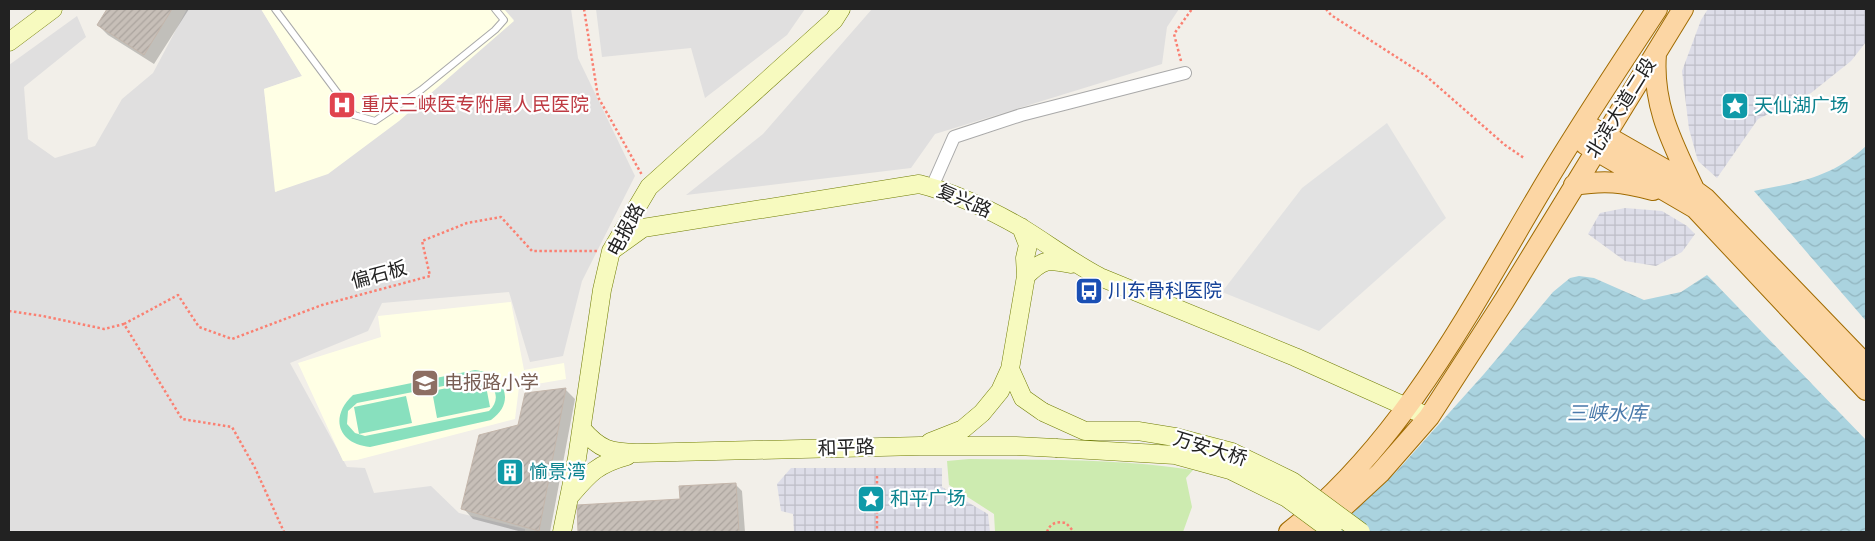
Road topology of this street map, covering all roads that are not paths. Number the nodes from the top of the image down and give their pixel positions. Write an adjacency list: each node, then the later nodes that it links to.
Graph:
1 (53, 9): 7 (main road)
2 (275, 9): 3 (lane)
3 (495, 9)
4 (841, 9): 14 (main road, 电报路)
5 (1657, 9): 10 (main road, 北滨大道二段)
6 (1683, 9): 8 (main road, 北滨大道二段)
7 (9, 42)
8 (1656, 52): 11 (main road, 北滨大道二段); 15 (main road)
9 (1184, 73): 13 (street)
10 (1579, 130): 11 (main road); 24 (main road, 北滨大道二段)
11 (1600, 142): 12 (main road, 北滨大道二段); 15 (main road)
12 (1574, 184): 15 (main road); 25 (main road, 北滨大道二段)
13 (932, 187): 16 (main road, 复兴路); 17 (main road, 复兴路)
14 (648, 189): 16 (main road); 18 (main road, 电报路)
15 (1693, 195): 21 (main road); 23 (main road)
16 (673, 222): 18 (main road, 复兴路)
17 (1021, 228): 19 (main road, 复兴路); 20 (main road)
18 (611, 251): 26 (main road, 电报路)
19 (1079, 266): 20 (main road); 24 (main road, 复兴路)
20 (1026, 276): 22 (main road)
21 (1866, 366)
22 (1010, 369): 27 (main road); 35 (main road, 万安大桥, bridge)
23 (1866, 390)
24 (1408, 408): 25 (main road, 复兴路); 32 (main road, 北滨大道二段, bridge)
25 (1429, 417): 33 (main road, 北滨大道二段, bridge)
26 (582, 428): 29 (main road, 和平路); 30 (main road, 电报路)
27 (920, 446): 28 (main road, 和平路); 29 (main road, 和平路)
28 (1056, 448): 34 (main road, 万安大桥, bridge)
29 (637, 453): 30 (main road, 和平路)
30 (569, 496): 31 (main road, 电报路)
31 (562, 532)
32 (1289, 532)
33 (1316, 532)
34 (1333, 532)
35 (1360, 532)

